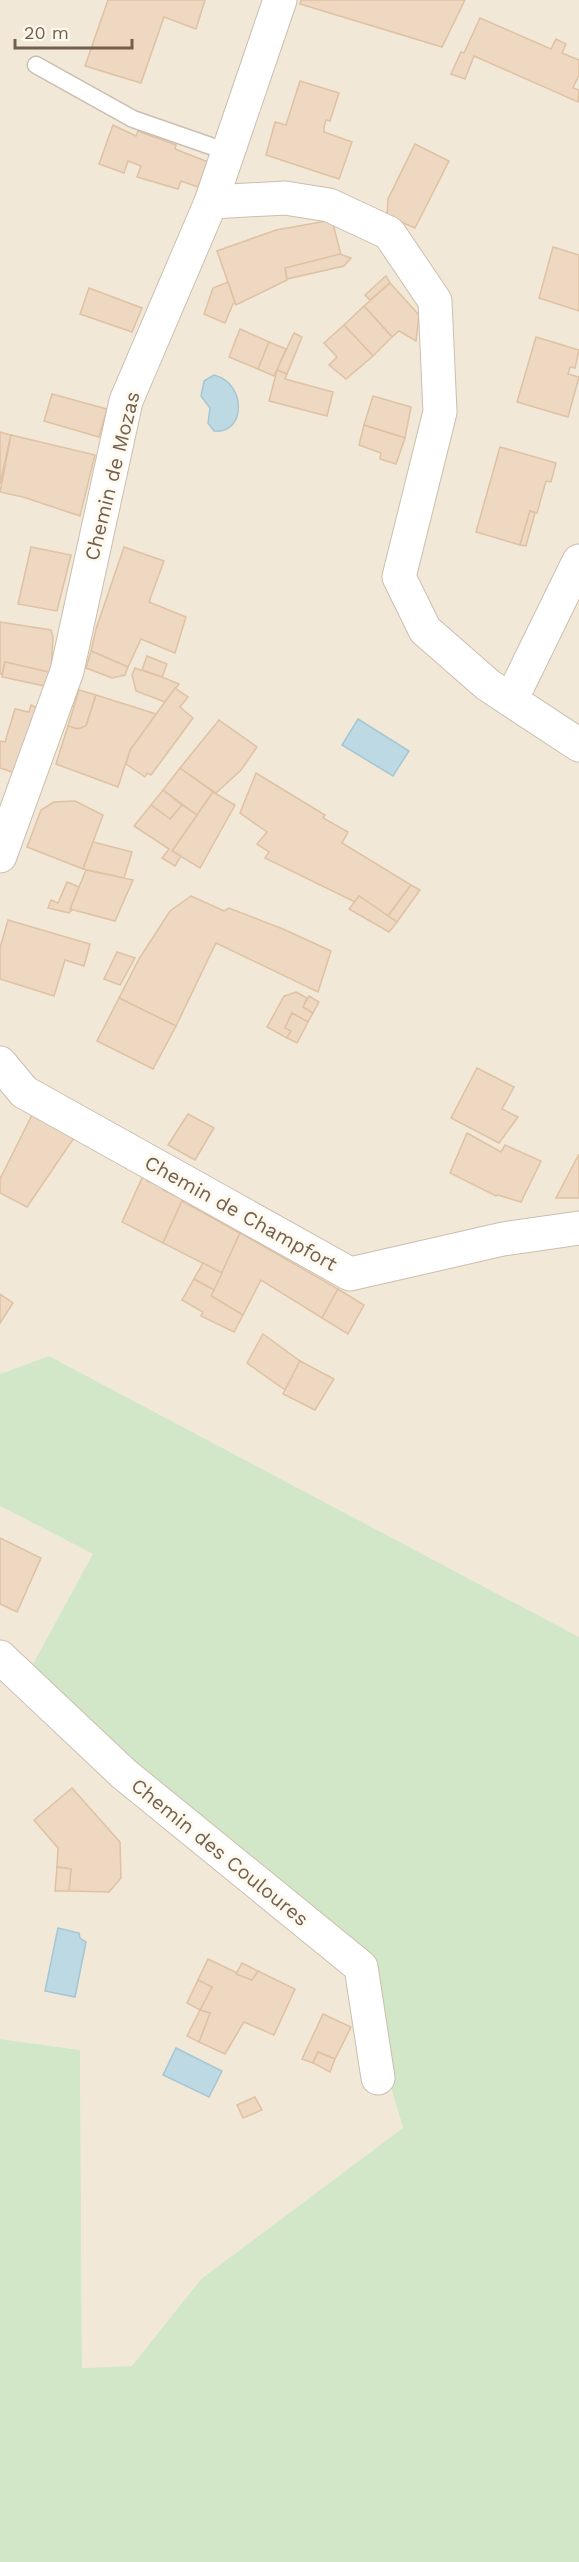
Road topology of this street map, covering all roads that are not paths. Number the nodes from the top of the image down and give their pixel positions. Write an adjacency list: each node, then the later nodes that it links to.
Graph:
1 (280, 0): 3 (street, Chemin de Mozas)
2 (36, 65): 3 (lane)
3 (228, 152): 4 (street, Chemin de Mozas)
4 (211, 202): 6 (street); 8 (street, Chemin de Mozas)
5 (579, 561): 6 (street)
6 (511, 700): 7 (street)
7 (579, 745)
8 (0, 856)
9 (0, 1063): 10 (street, Chemin de Champfort)
10 (579, 1228)
11 (0, 1658): 12 (street, Chemin des Couloures)
12 (378, 2078)

